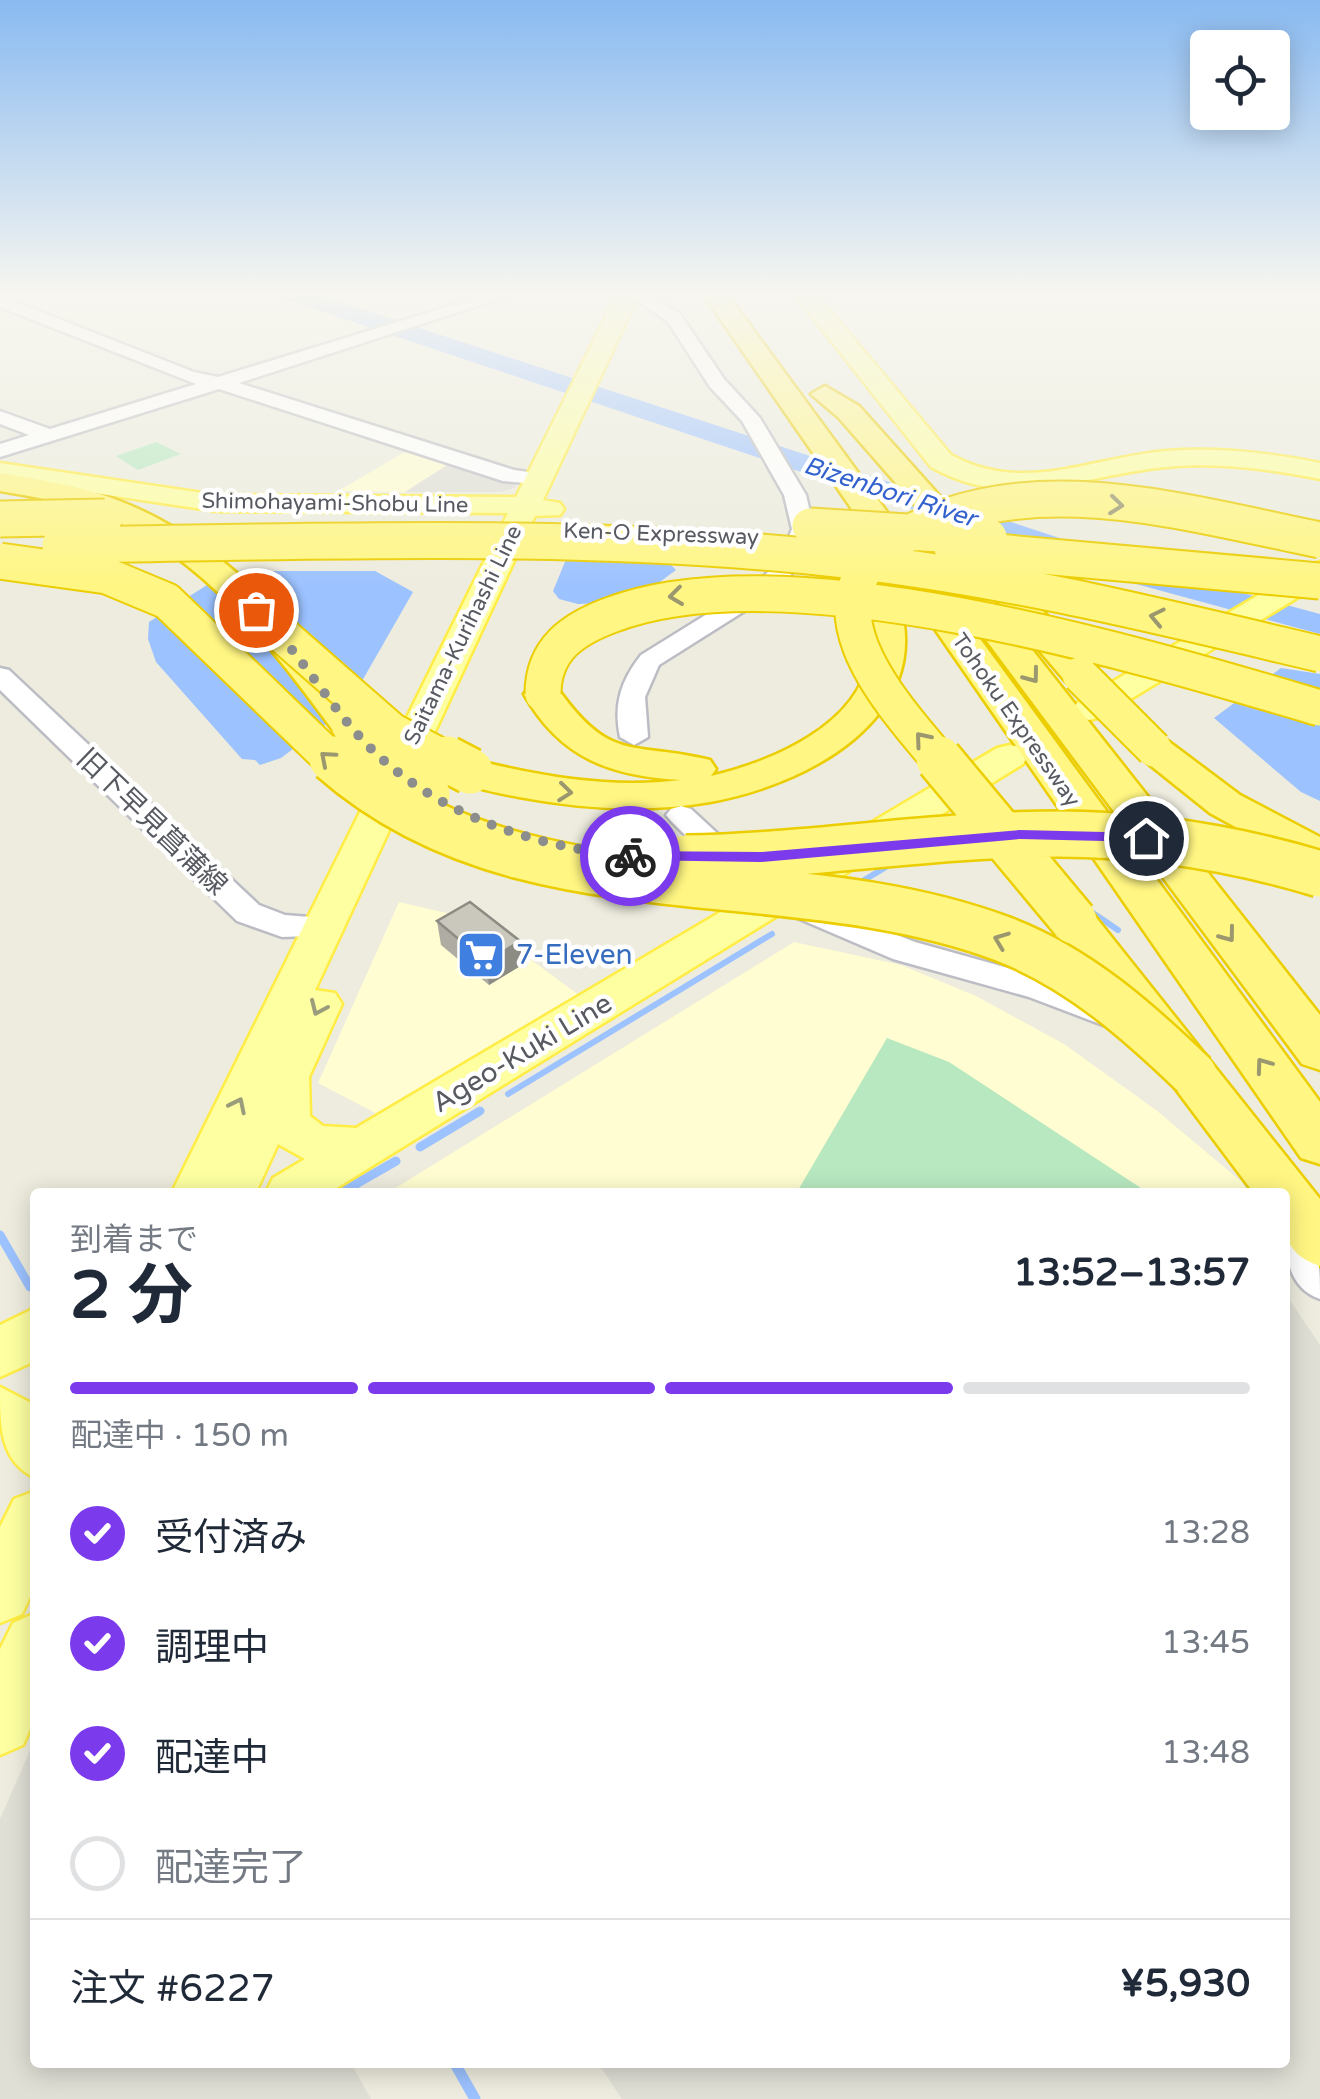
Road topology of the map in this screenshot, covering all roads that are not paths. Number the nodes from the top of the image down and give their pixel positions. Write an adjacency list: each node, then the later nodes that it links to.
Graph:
1 (186, 392): 9 (street)
2 (248, 392): 15 (street)
3 (591, 392): 15 (main road, Saitama-Kurihashi Line)
4 (725, 392): 30 (street)
5 (780, 392): 17 (highway, Tohoku Expressway)
6 (826, 392): 11 (highway)
7 (885, 392): 13 (main road)
8 (0, 417): 9 (street)
9 (47, 436): 10 (street)
10 (0, 451)
11 (879, 455): 27 (highway, bridge); 37 (highway, Tohoku Expressway, one-way to 37)
12 (0, 471): 15 (main road, Shimohayami-Shobu Line)
13 (1320, 471)
14 (0, 482): 24 (highway, bridge)
15 (540, 498): 36 (main road, Saitama-Kurihashi Line); 39 (main road, Saitama-Kurihashi Line, one-way to 39)
16 (0, 518): 22 (highway, Ken-O Expressway, bridge)
17 (861, 521): 29 (highway); 40 (highway, Tohoku Expressway, one-way to 17)
18 (0, 532): 23 (highway, Ken-O Expressway, bridge)
19 (1320, 540): 38 (highway, one-way to 19, bridge)
20 (0, 546): 25 (highway, one-way to 20, bridge)
21 (0, 562): 38 (highway, one-way to 21, bridge)
22 (1320, 569): 27 (main road)
23 (1320, 581)
24 (280, 632): 29 (highway, one-way to 29, bridge); 34 (highway, bridge)
25 (1320, 654)
26 (0, 676): 36 (street, 旧下早見菖蒲線)
27 (1085, 692): 33 (highway, bridge)
28 (1320, 708): 29 (highway, one-way to 29, bridge)
29 (835, 735)
30 (634, 737)
31 (1010, 756): 35 (main road, Ageo-Kuki Line)
32 (682, 816): 35 (street)
33 (1320, 855)
34 (1320, 874)
35 (780, 898): 41 (main road, Ageo-Kuki Line); 45 (street)
36 (323, 927): 42 (main road, Saitama-Kurihashi Line, one-way to 36)
37 (1320, 1051)
38 (1194, 1075): 46 (highway)
39 (286, 1078): 41 (main road); 43 (main road, Saitama-Kurihashi Line)
40 (1320, 1144)
41 (366, 1147): 44 (main road, Ageo-Kuki Line)
42 (198, 1188)
43 (234, 1188)
44 (297, 1188)
45 (1263, 1188)
46 (1280, 1188)
47 (1290, 1201): 49 (highway)
48 (1290, 1232): 50 (street)
49 (1320, 1242)
50 (1320, 1282)
51 (30, 1335): 52 (main road)
52 (0, 1353)
53 (0, 1413): 54 (main road)
54 (30, 1436)
55 (30, 1507): 56 (main road)
56 (17, 1558)
57 (30, 1656): 58 (main road)
58 (0, 1722)

